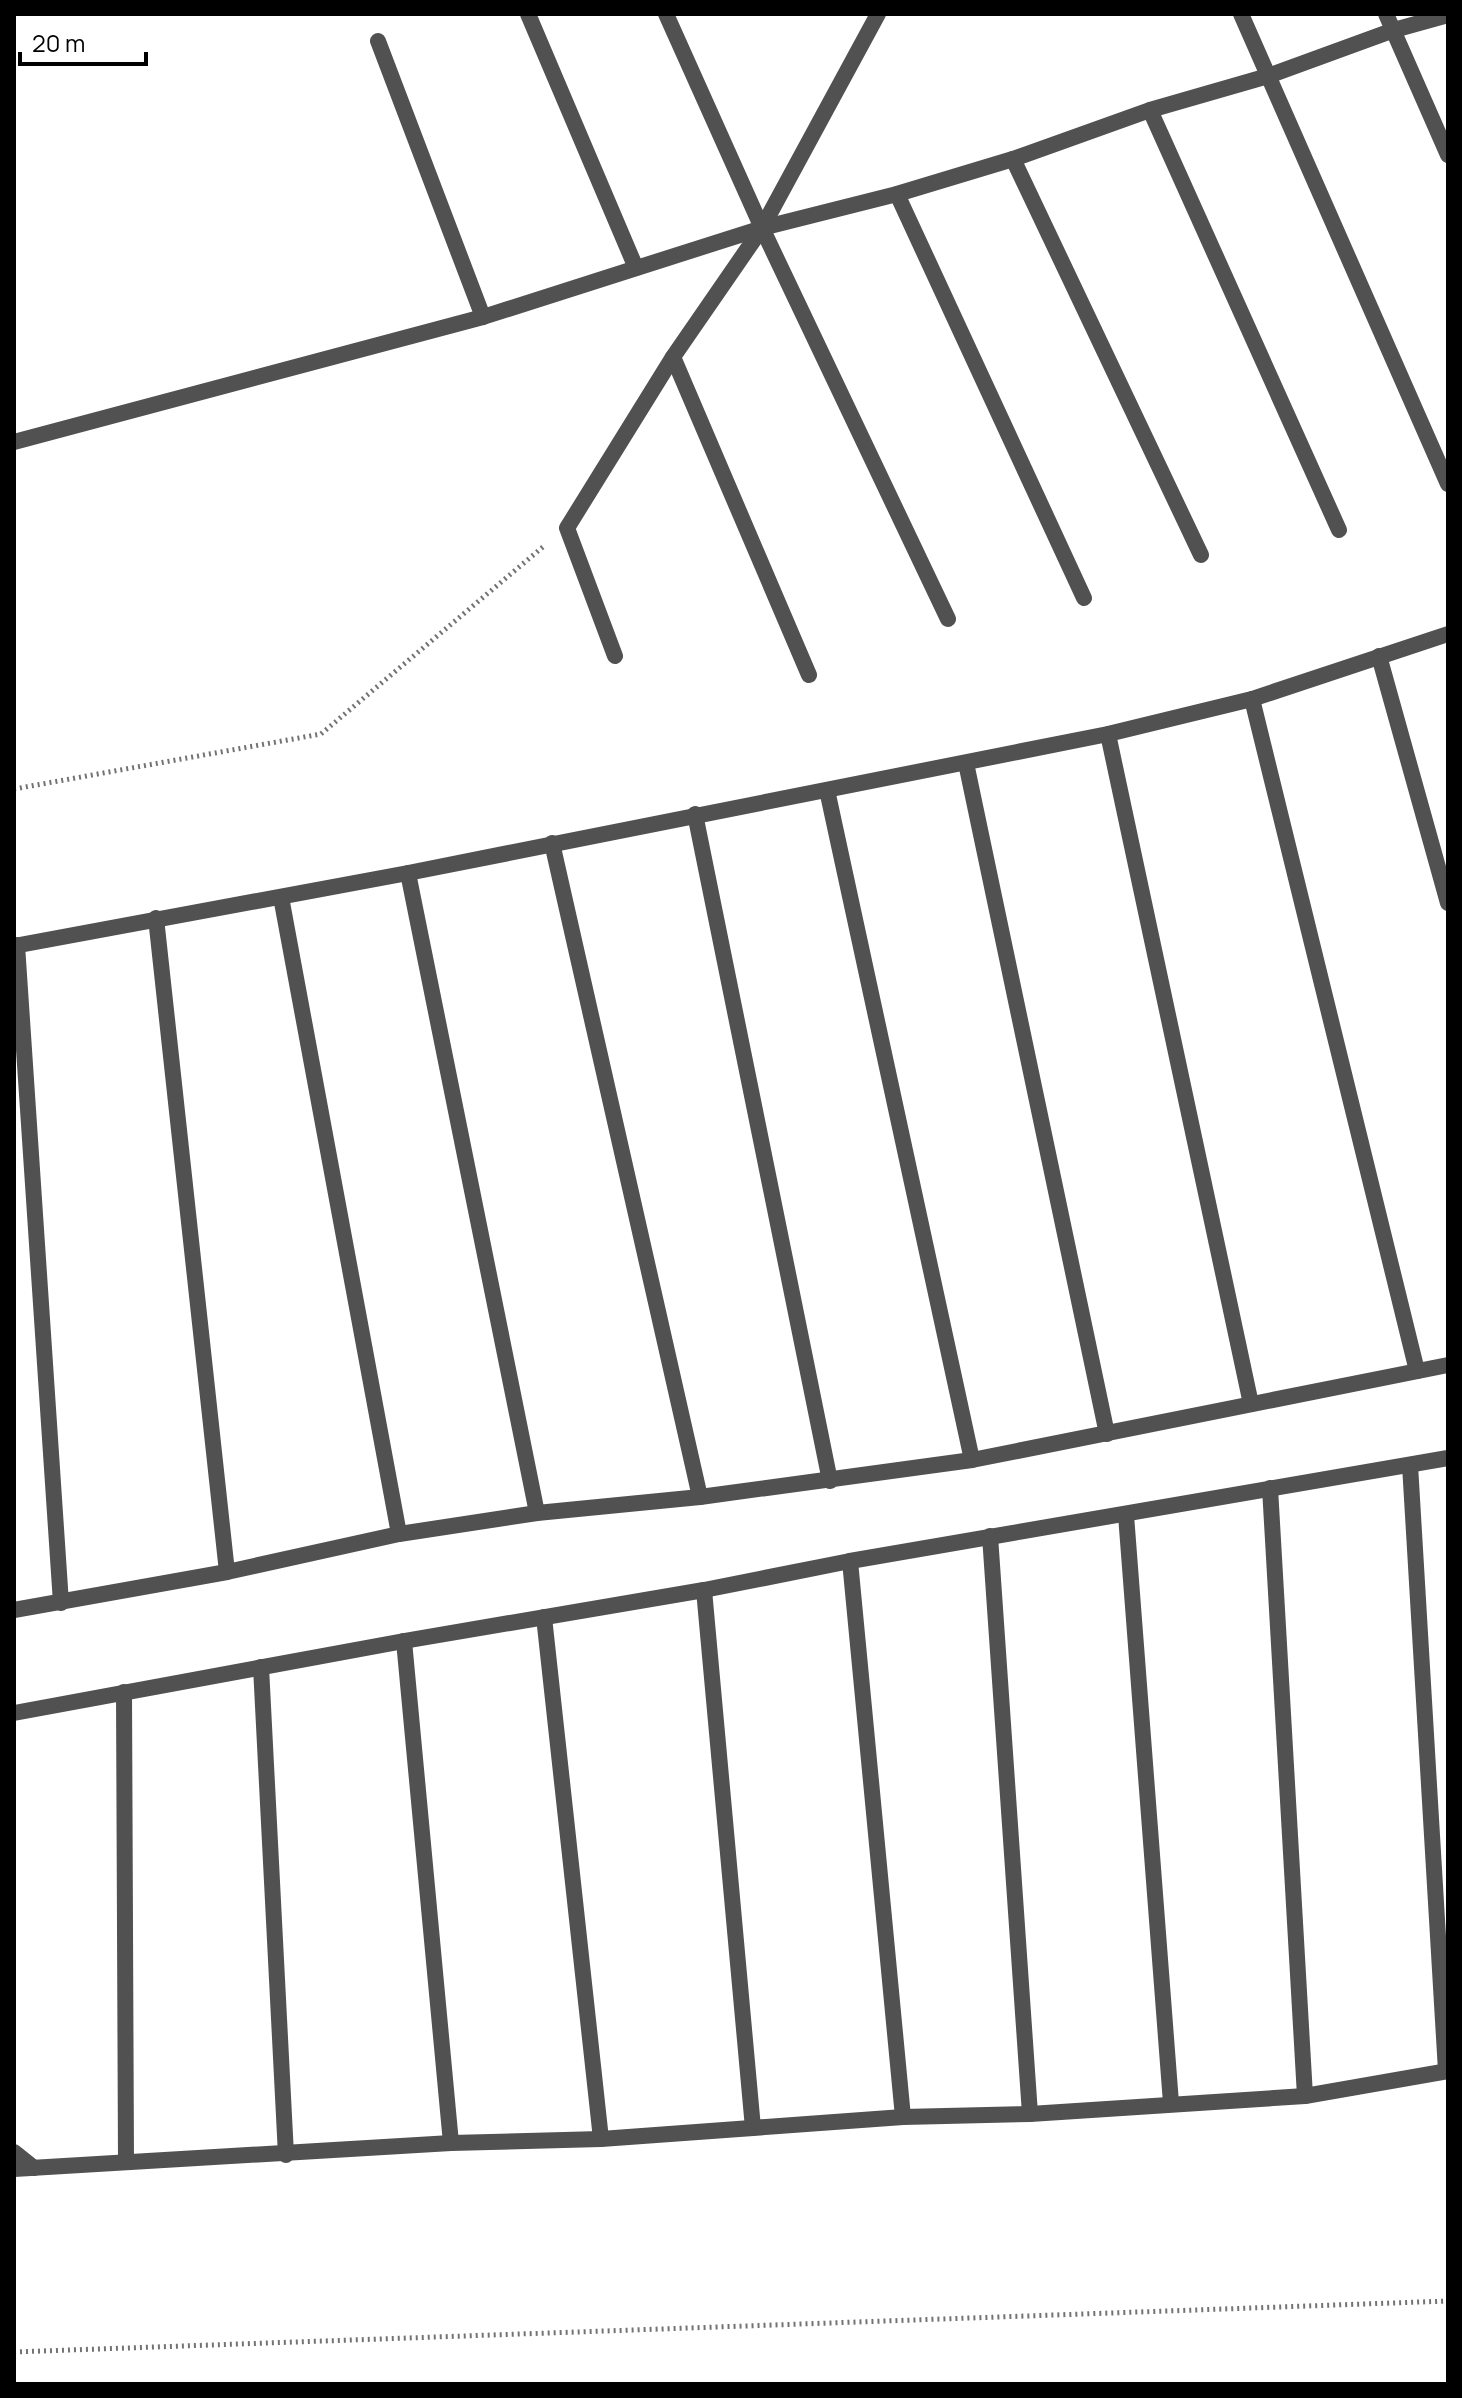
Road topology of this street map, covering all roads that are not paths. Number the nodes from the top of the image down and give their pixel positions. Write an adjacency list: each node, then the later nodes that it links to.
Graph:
1 (528, 14): 15 (lane)
2 (666, 14): 14 (lane)
3 (878, 14): 14 (lane)
4 (1241, 14): 9 (lane)
5 (1386, 14): 7 (lane)
6 (1448, 15): 7 (lane)
7 (1394, 30): 9 (lane); 11 (lane)
8 (378, 41): 16 (lane)
9 (1268, 76): 10 (lane); 19 (lane)
10 (1150, 110): 12 (lane); 20 (lane)
11 (1448, 155)
12 (1013, 159): 13 (lane); 21 (lane)
13 (897, 194): 14 (lane); 22 (lane)
14 (762, 228): 15 (lane); 17 (lane); 23 (lane)
15 (636, 268): 16 (lane)
16 (483, 317): 18 (lane)
17 (673, 357): 25 (lane); 27 (lane)
18 (14, 442)
19 (1448, 484)
20 (1339, 530)
21 (1201, 555)
22 (1084, 598)
23 (948, 619)
24 (1448, 634): 26 (lane)
25 (615, 656)
26 (1379, 656): 28 (lane); 36 (lane)
27 (809, 675)
28 (1252, 699): 29 (lane); 40 (lane)
29 (1108, 734): 30 (lane); 41 (lane)
30 (966, 763): 31 (lane); 42 (lane)
31 (827, 790): 32 (lane); 44 (lane)
32 (695, 814): 33 (lane); 46 (lane)
33 (552, 843): 34 (lane); 48 (lane)
34 (408, 873): 35 (lane); 49 (lane)
35 (281, 897): 37 (lane); 51 (lane)
36 (1448, 903)
37 (156, 918): 38 (lane); 54 (lane)
38 (16, 945): 56 (lane)
39 (1448, 1365): 40 (lane)
40 (1417, 1371): 41 (lane)
41 (1251, 1404): 42 (lane)
42 (1107, 1434): 44 (lane)
43 (1448, 1458): 45 (lane)
44 (972, 1460): 46 (lane)
45 (1410, 1465): 47 (lane); 63 (lane)
46 (830, 1481): 48 (lane)
47 (1270, 1488): 50 (lane); 64 (lane)
48 (700, 1497): 49 (lane)
49 (537, 1513): 51 (lane)
50 (1126, 1515): 52 (lane); 65 (lane)
51 (399, 1534): 54 (lane)
52 (990, 1536): 53 (lane); 66 (lane)
53 (850, 1561): 55 (lane); 67 (lane)
54 (227, 1572): 56 (lane)
55 (704, 1590): 58 (lane); 68 (lane)
56 (61, 1603): 57 (lane)
57 (14, 1610)
58 (544, 1617): 59 (lane); 69 (lane)
59 (404, 1641): 60 (lane); 70 (lane)
60 (261, 1667): 61 (lane); 72 (lane)
61 (124, 1692): 62 (lane); 73 (lane)
62 (14, 1713)
63 (1447, 2071): 64 (lane)
64 (1305, 2096): 65 (lane)
65 (1171, 2103): 66 (lane)
66 (1030, 2114): 67 (lane)
67 (903, 2117): 68 (lane)
68 (753, 2128): 69 (lane)
69 (601, 2139): 70 (lane)
70 (451, 2143): 72 (lane)
71 (14, 2152): 74 (lane)
72 (286, 2155): 73 (lane)
73 (126, 2162): 74 (lane)
74 (34, 2168): 75 (lane)
75 (14, 2169)

